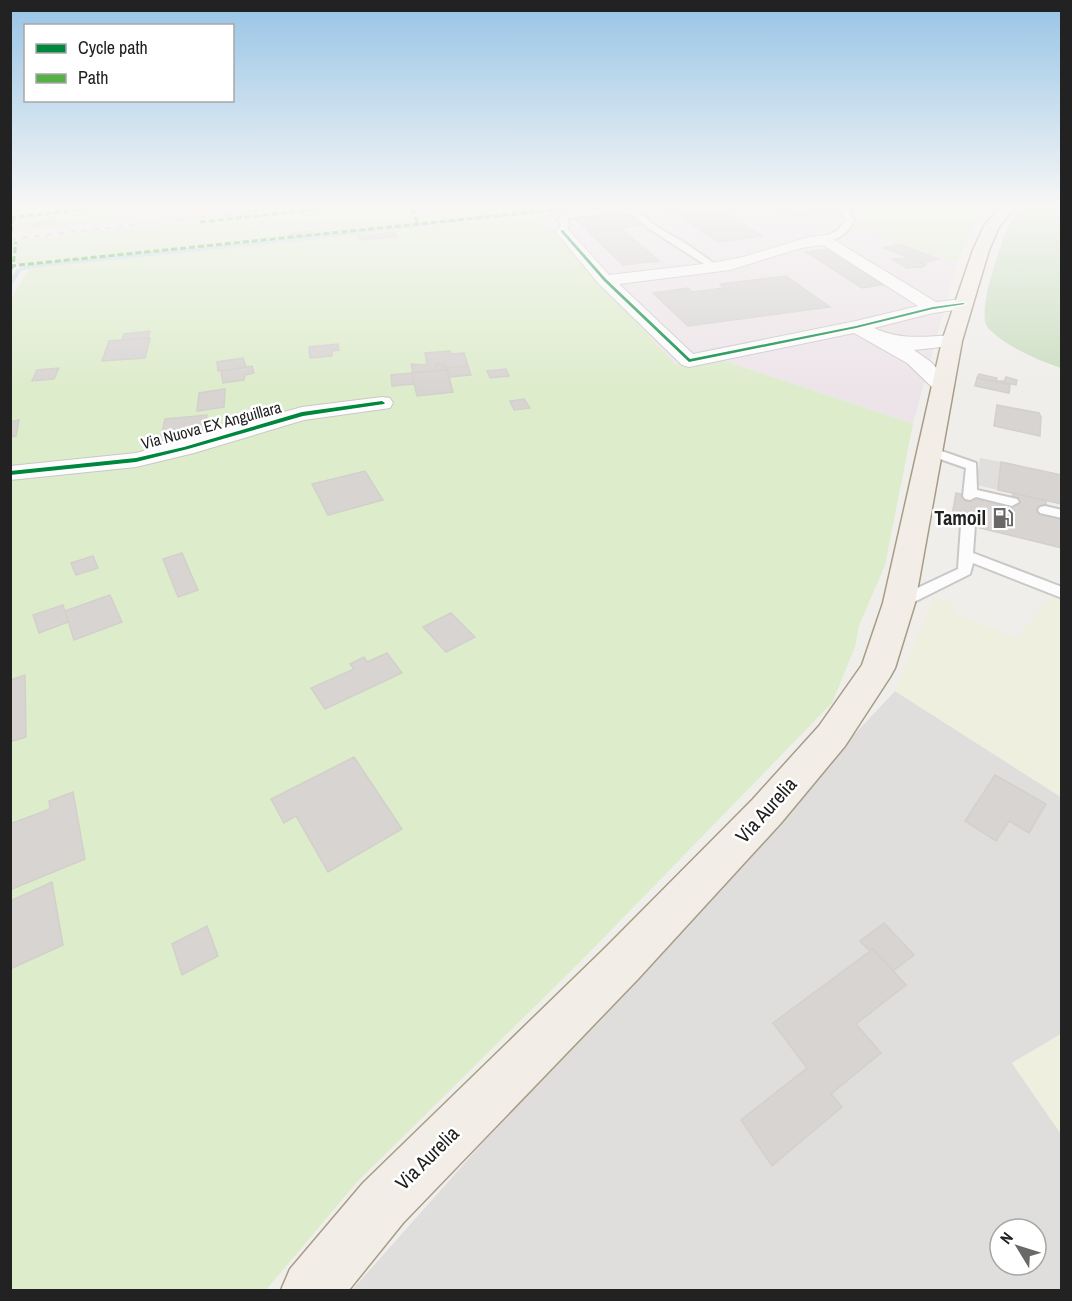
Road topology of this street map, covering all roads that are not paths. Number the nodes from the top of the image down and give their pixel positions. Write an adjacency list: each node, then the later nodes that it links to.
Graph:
1 (596, 269): 5 (street)
2 (701, 269): 5 (street)
3 (871, 269): 7 (street)
4 (976, 269): 6 (main road, Via Aurelia)
5 (606, 280): 9 (street)
6 (963, 304): 7 (street); 10 (main road, Via Aurelia)
7 (933, 308): 8 (street)
8 (879, 322): 9 (street); 10 (street)
9 (856, 327): 10 (street); 11 (street)
10 (952, 341): 11 (main road, Via Aurelia)
11 (943, 387): 13 (main road, Via Aurelia)
12 (382, 403): 14 (street, Via Nuova EX Anguillara)
13 (930, 450): 15 (lane); 21 (main road, Via Aurelia)
14 (10, 473)
15 (1012, 502)
16 (1045, 510): 17 (lane)
17 (1062, 514)
18 (968, 525): 19 (lane)
19 (966, 555): 20 (lane); 21 (lane)
20 (1062, 593)
21 (899, 603): 22 (main road, Via Aurelia)
22 (311, 1290)

